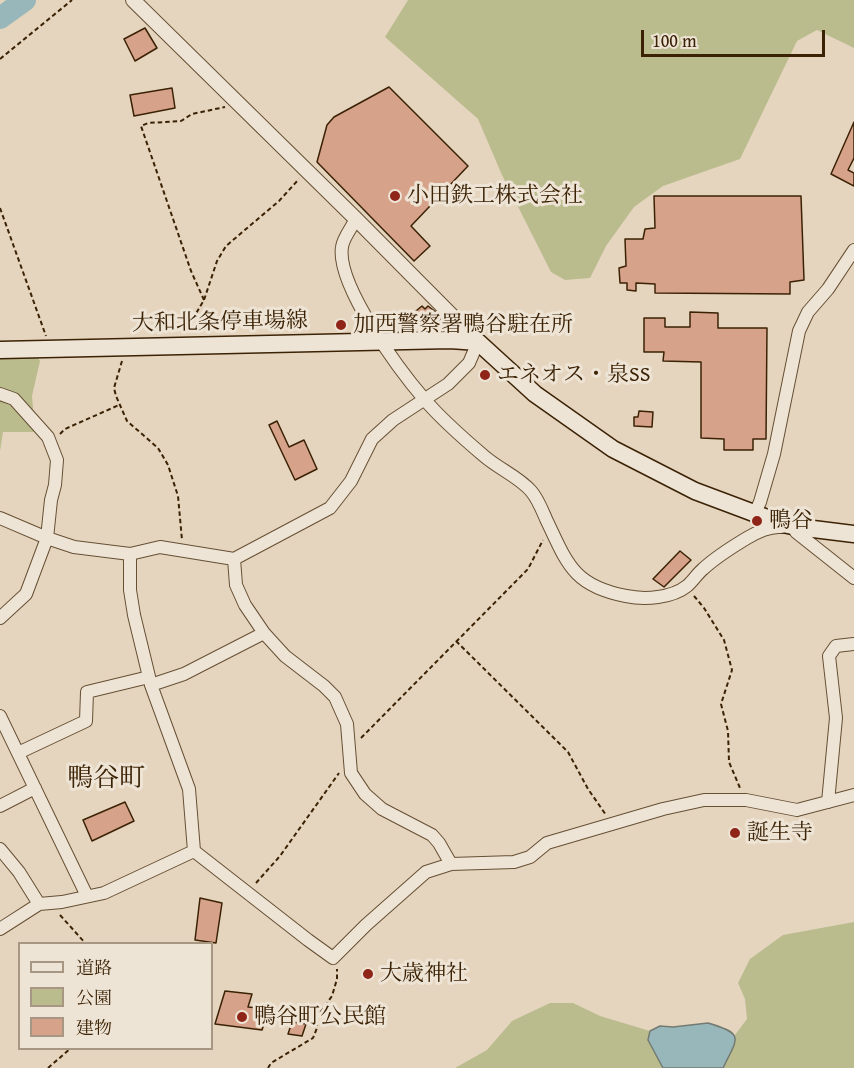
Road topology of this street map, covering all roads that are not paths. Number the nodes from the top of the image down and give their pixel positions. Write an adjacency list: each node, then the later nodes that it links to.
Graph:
1 (133, 0): 2 (street)
2 (147, 5): 3 (street)
3 (357, 219): 5 (street); 6 (street)
4 (854, 250): 10 (street)
5 (381, 342): 6 (main road, 大和北条停車場線); 7 (main road, 大和北条停車場線); 9 (street)
6 (478, 342): 9 (street); 10 (main road)
7 (0, 350)
8 (0, 394): 14 (street)
9 (425, 400): 12 (street); 16 (street)
10 (755, 513): 12 (main road)
11 (0, 518): 14 (street)
12 (790, 526): 13 (main road); 17 (street)
13 (854, 534)
14 (47, 538): 15 (street); 18 (street)
15 (130, 554): 16 (street); 21 (street)
16 (234, 559): 19 (street)
17 (854, 578)
18 (0, 618)
19 (264, 633): 21 (street); 30 (street)
20 (854, 644): 26 (street)
21 (150, 681): 23 (street); 28 (street)
22 (0, 716): 23 (street)
23 (18, 753): 24 (street)
24 (35, 788): 27 (street); 31 (street)
25 (854, 795): 26 (street)
26 (828, 802): 30 (street)
27 (0, 806)
28 (194, 851): 30 (street); 31 (street)
29 (1, 856): 32 (street)
30 (451, 864)
31 (87, 896): 32 (street)
32 (44, 903): 33 (street)
33 (0, 929)

